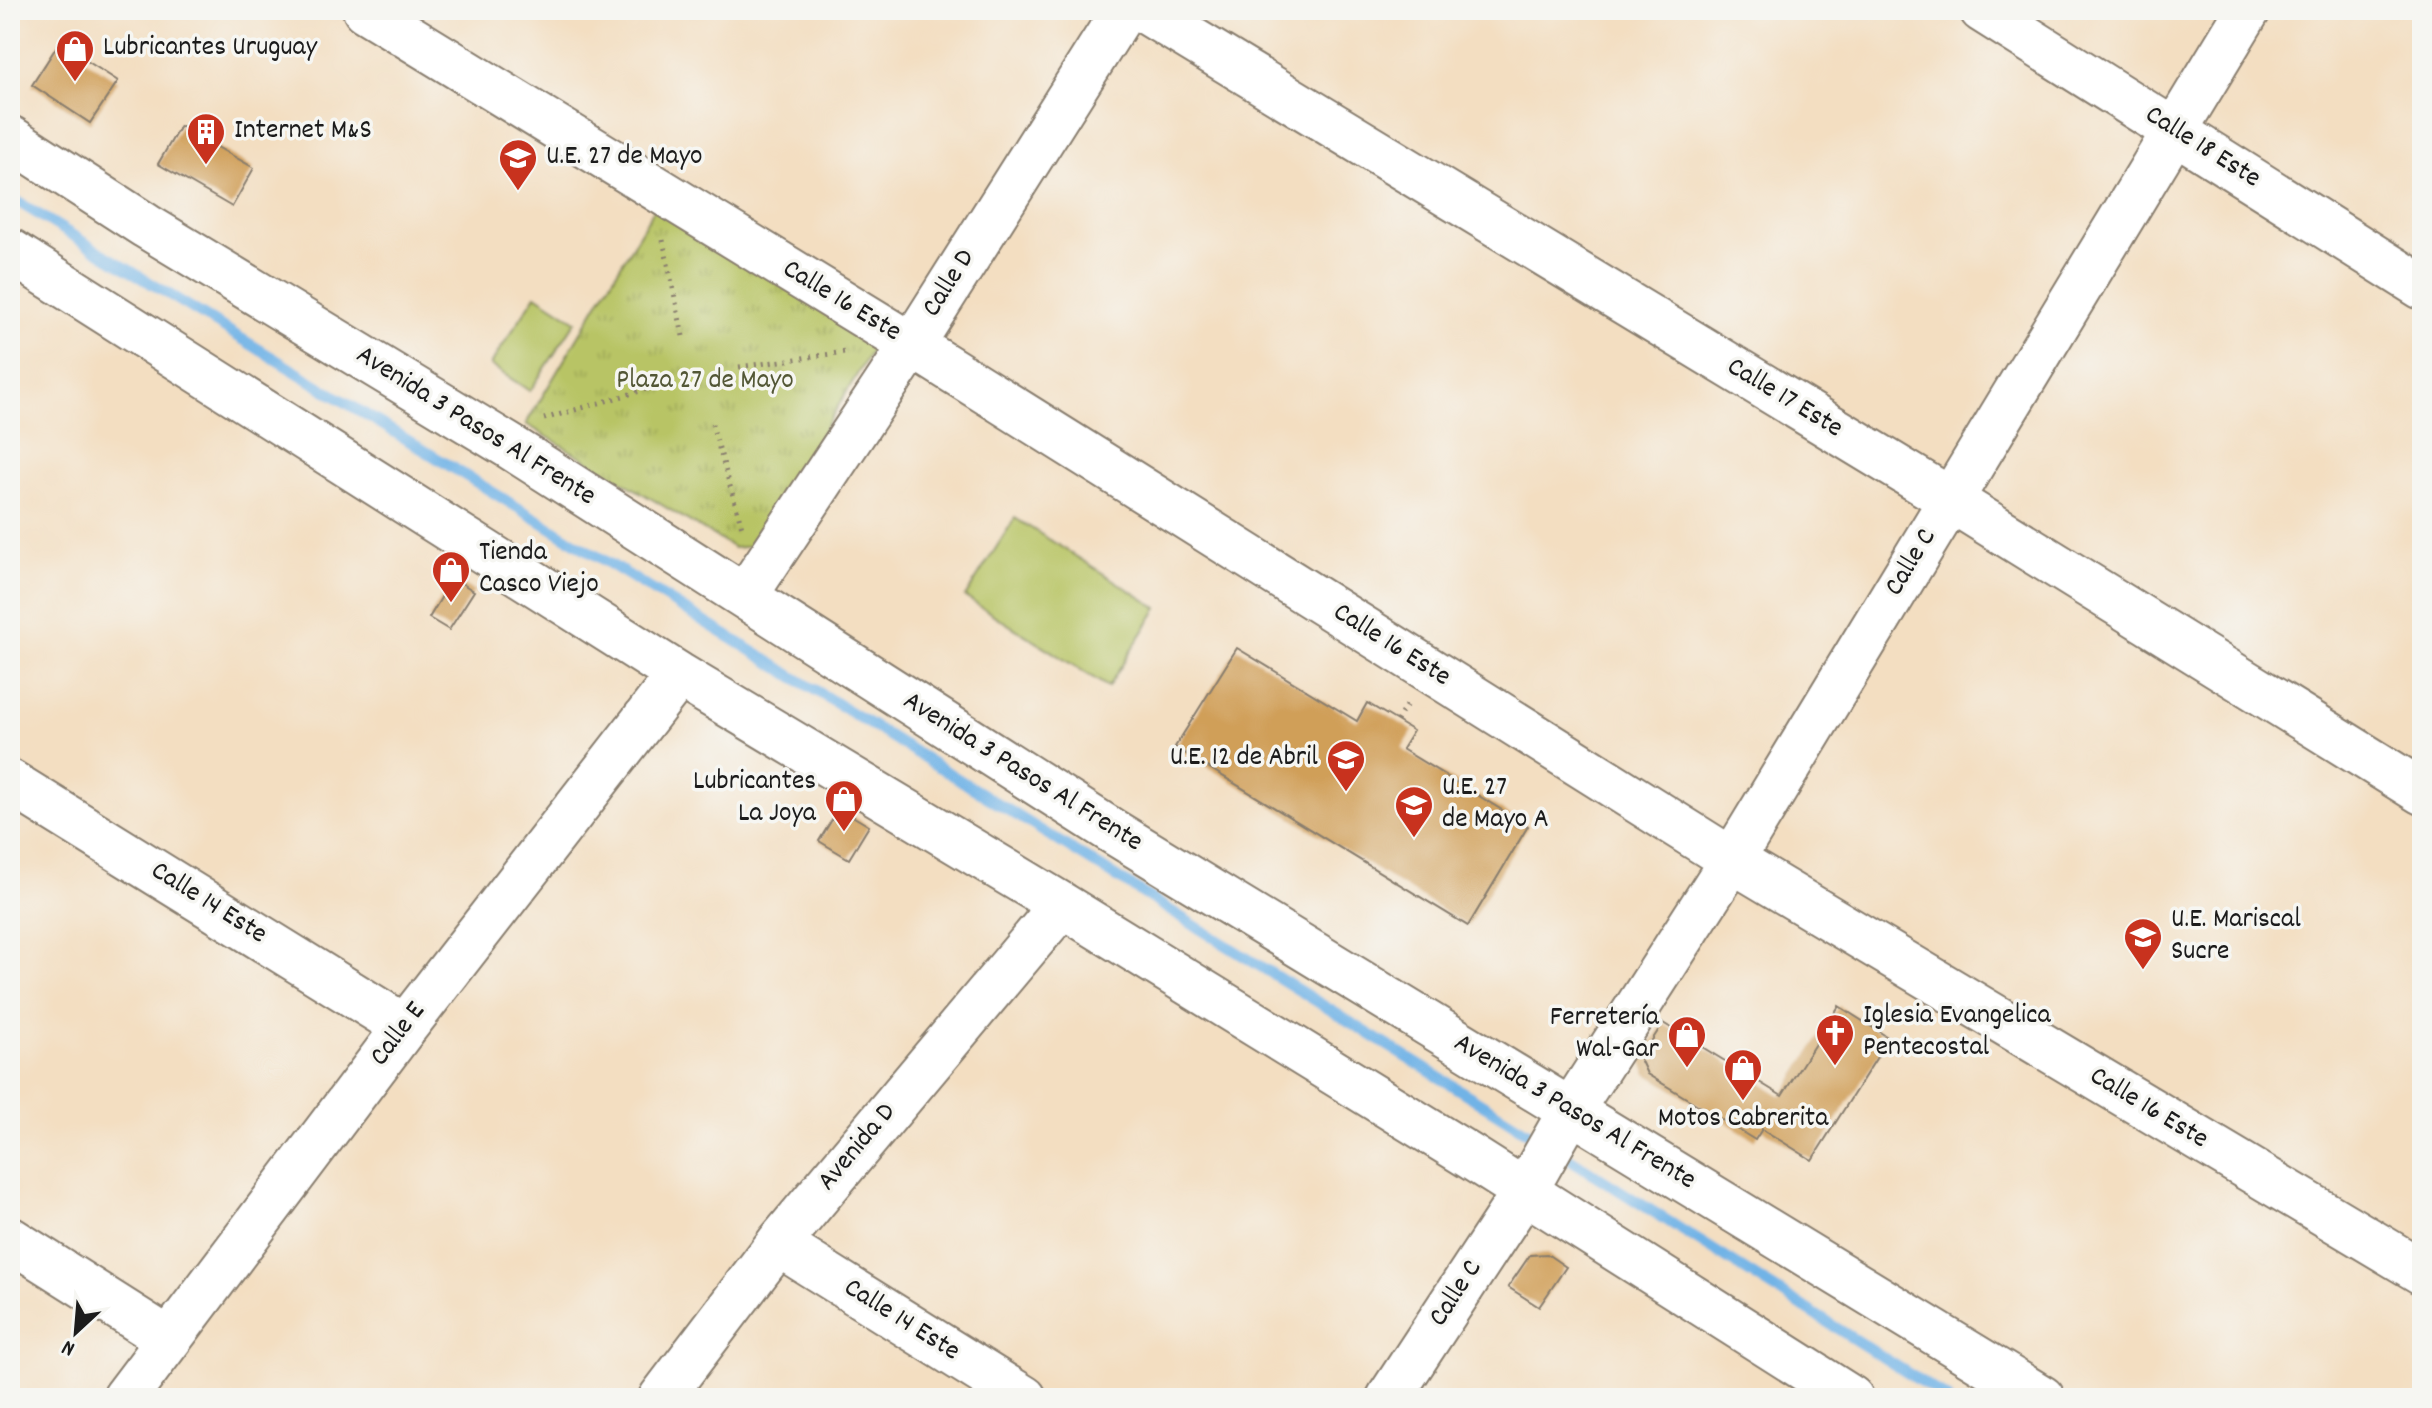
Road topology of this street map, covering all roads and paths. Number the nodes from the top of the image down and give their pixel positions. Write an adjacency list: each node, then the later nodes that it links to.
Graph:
1 (365, 10): 8 (street, Calle 16 Este)
2 (1124, 10): 12 (street, Calle D)
3 (1143, 10): 17 (street, Calle 17 Este)
4 (1982, 10): 6 (street, Calle 18 Este)
5 (2248, 10): 6 (street, Calle C)
6 (2176, 130): 10 (street, Calle 18 Este); 17 (street, Calle C)
7 (10, 138): 16 (street, Avenida 3 Pasos Al Frente)
8 (663, 192): 11 (path); 12 (street, Calle 16 Este)
9 (10, 251): 20 (street)
10 (2422, 287)
11 (684, 341)
12 (912, 345): 13 (path); 19 (street, Calle D); 23 (street, Calle 16 Este)
13 (739, 367)
14 (654, 387): 16 (path)
15 (712, 424): 18 (path)
16 (509, 446): 19 (street, Avenida 3 Pasos Al Frente)
17 (1951, 500): 22 (street, Calle 17 Este); 23 (street, Calle C)
18 (744, 533)
19 (745, 596): 26 (street, Avenida 3 Pasos Al Frente)
20 (679, 675): 24 (street); 25 (street, Calle E)
21 (10, 782): 25 (street, Calle 14 Este)
22 (2422, 792)
23 (1732, 860): 26 (street, Calle C); 30 (street, Calle 16 Este)
24 (1062, 905): 27 (street); 29 (street, Avenida D)
25 (405, 1027): 31 (street, Calle E)
26 (1567, 1120): 27 (street, Calle C); 37 (street, Avenida 3 Pasos Al Frente)
27 (1532, 1179): 35 (street, Calle C); 36 (street)
28 (10, 1239): 31 (street)
29 (778, 1244): 33 (street, Avenida D); 34 (street, Calle 14 Este)
30 (2422, 1272)
31 (168, 1339): 32 (street, Calle E)
32 (125, 1398)
33 (661, 1398)
34 (1024, 1398)
35 (1389, 1398)
36 (1851, 1398)
37 (2042, 1398)

